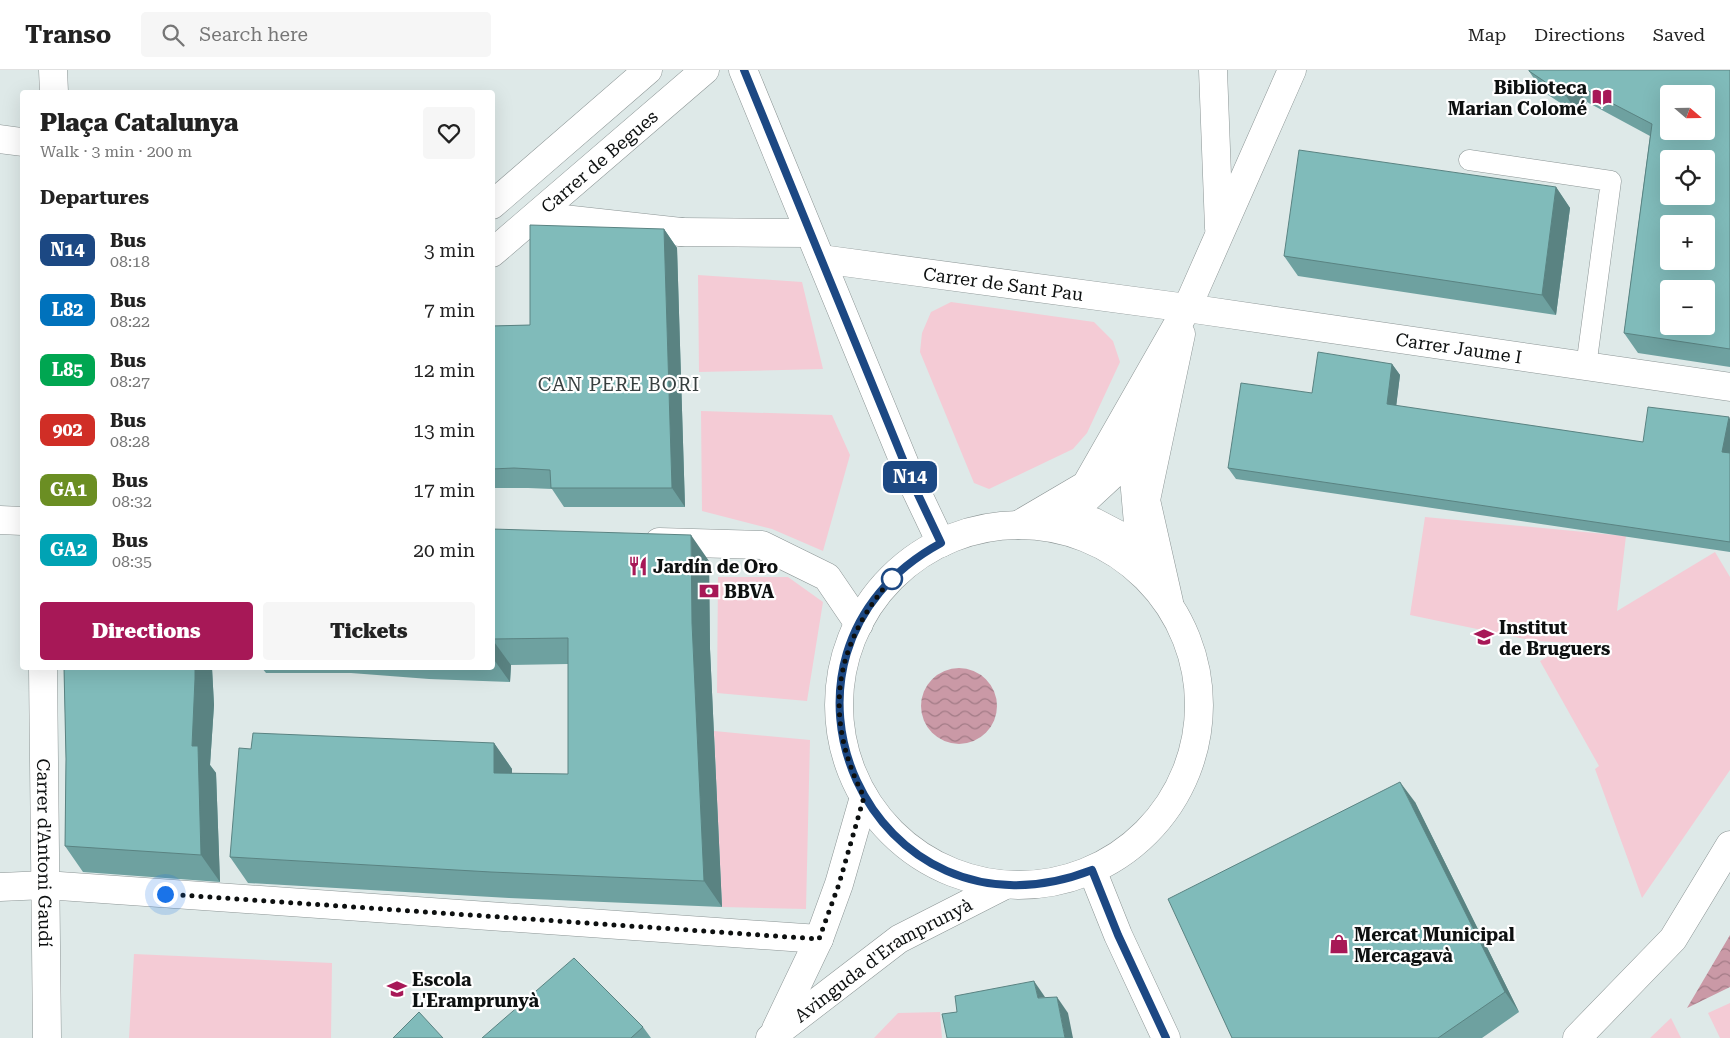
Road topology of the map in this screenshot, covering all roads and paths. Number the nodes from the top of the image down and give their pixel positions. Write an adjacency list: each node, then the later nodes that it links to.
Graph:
1 (53, 70): 7 (street)
2 (648, 70): 11 (street)
3 (705, 70): 12 (street, Carrer de Begues)
4 (744, 70): 13 (street)
5 (1213, 70): 14 (street)
6 (1292, 70): 14 (street)
7 (54, 90)
8 (0, 139): 9 (street)
9 (20, 142)
10 (1469, 160): 19 (lane)
11 (495, 202)
12 (536, 216): 13 (street); 15 (street, Carrer de Begues)
13 (809, 233): 16 (street)
14 (1219, 235): 17 (street)
15 (495, 250)
16 (821, 259): 17 (street, Carrer de Sant Pau); 25 (street)
17 (1187, 308): 19 (street, Carrer Jaume I); 23 (street); 26 (street)
18 (1176, 336): 18 (street)
19 (1586, 368): 20 (street, Carrer Jaume I)
20 (1730, 387)
21 (0, 520): 22 (street)
22 (20, 520)
23 (1018, 525): 25 (street); 26 (street)
24 (632, 541): 27 (street)
25 (941, 543): 27 (street)
26 (1170, 607): 31 (street)
27 (859, 624): 29 (street)
28 (43, 670): 32 (street, Carrer d'Antoni Gaudí)
29 (864, 797): 33 (street); 35 (street, Avinguda d'Eramprunyà)
30 (1730, 846): 39 (street)
31 (1092, 870): 33 (street); 38 (street)
32 (45, 885): 34 (street); 35 (street); 37 (street, Carrer d'Antoni Gaudí)
33 (1005, 885): 36 (street, Avinguda d'Eramprunyà)
34 (0, 886)
35 (819, 939): 36 (street, Avinguda d'Eramprunyà)
36 (772, 1036)
37 (47, 1038)
38 (1166, 1038)
39 (1577, 1038)

